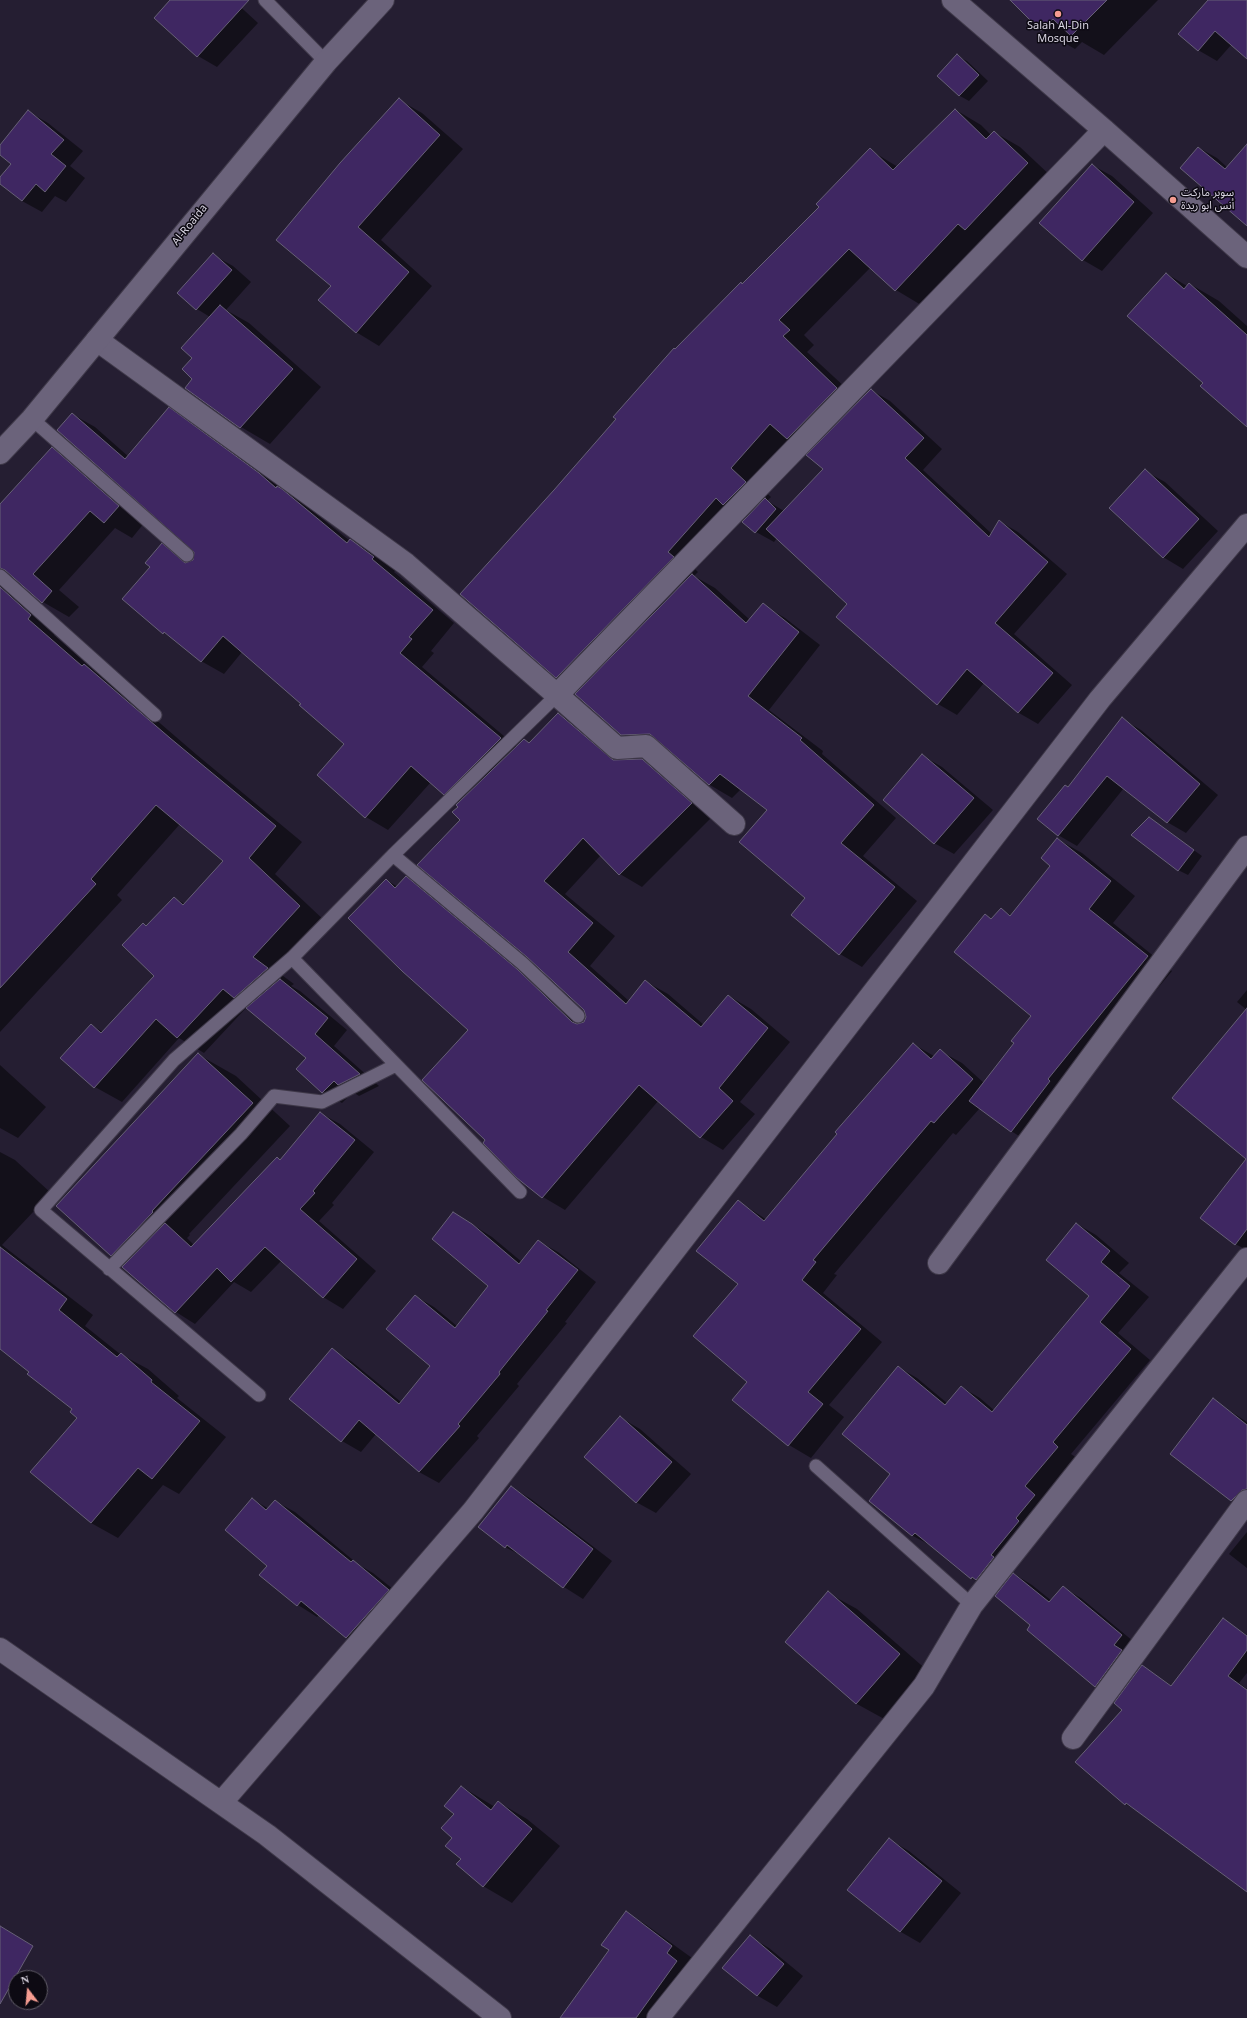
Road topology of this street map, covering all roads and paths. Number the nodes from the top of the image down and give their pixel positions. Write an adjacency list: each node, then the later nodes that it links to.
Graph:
1 (265, 0): 4 (lane)
2 (383, 0): 4 (street, Al-Roaida)
3 (953, 0): 5 (street)
4 (326, 62): 7 (street, Al-Roaida)
5 (1104, 130): 6 (street); 13 (street)
6 (1247, 258)
7 (97, 340): 8 (street, Al-Roaida); 13 (street)
8 (32, 419): 9 (street, Al-Roaida); 11 (lane)
9 (0, 453)
10 (1247, 525): 31 (street)
11 (187, 555)
12 (0, 576): 14 (lane)
13 (557, 695): 15 (street); 17 (lane)
14 (155, 715)
15 (734, 824)
16 (1247, 848): 23 (street)
17 (393, 855): 18 (lane); 19 (lane)
18 (292, 958): 20 (lane); 24 (lane)
19 (578, 1016)
20 (396, 1065): 21 (lane); 24 (lane)
21 (520, 1192)
22 (1247, 1259): 28 (street)
23 (939, 1263)
24 (109, 1269): 25 (lane)
25 (259, 1395)
26 (816, 1466): 28 (lane)
27 (1247, 1501): 30 (street)
28 (972, 1605): 33 (street)
29 (0, 1649): 31 (street)
30 (1073, 1738)
31 (221, 1803): 32 (street)
32 (500, 2018)
33 (658, 2018)

